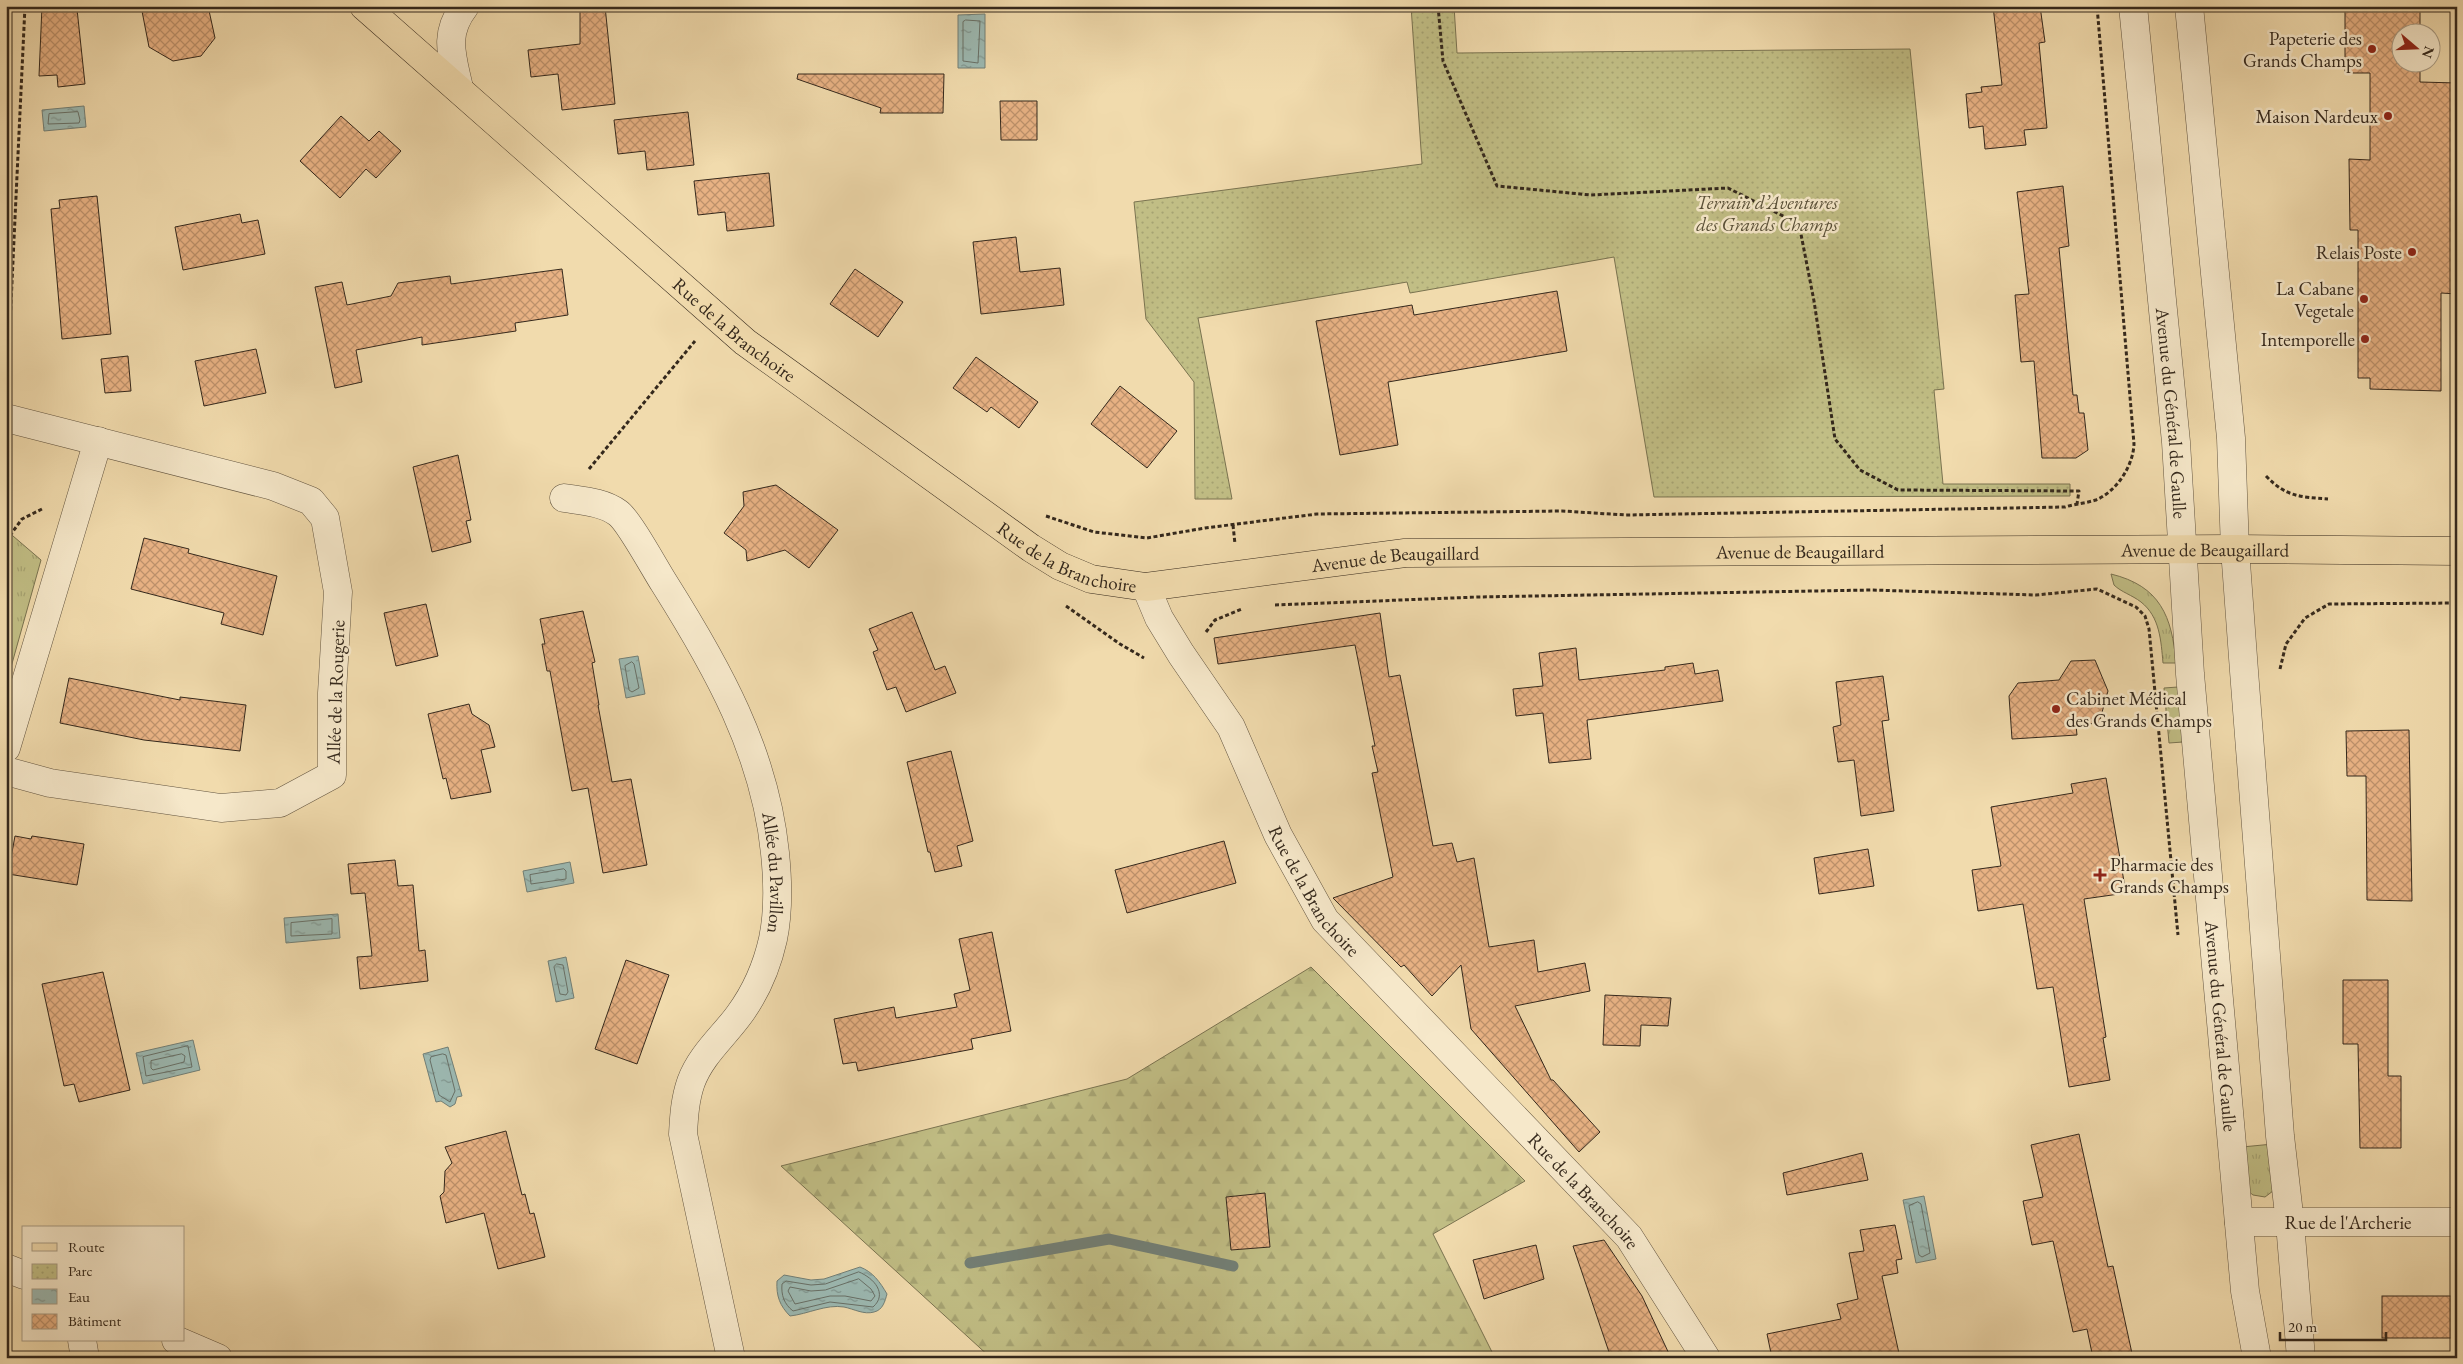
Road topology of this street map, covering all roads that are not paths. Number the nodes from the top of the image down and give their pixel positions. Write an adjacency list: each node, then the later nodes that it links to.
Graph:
1 (364, 6): 5 (main road, Rue de la Branchoire)
2 (465, 6): 5 (street)
3 (2133, 6): 10 (street, Avenue du Général de Gaulle)
4 (2189, 6): 9 (street)
5 (459, 88): 12 (main road, Rue de la Branchoire)
6 (6, 418): 7 (street, Allée de la Rougerie)
7 (98, 441): 13 (street); 14 (street, Allée de la Rougerie)
8 (564, 498): 24 (street, Allée du Pavillon)
9 (2235, 550): 10 (main road, Avenue de Beaugaillard); 11 (main road, Avenue de Beaugaillard); 17 (street)
10 (2182, 551): 12 (main road, Avenue de Beaugaillard); 15 (street, Avenue du Général de Gaulle)
11 (2457, 551)
12 (1146, 587): 25 (street, Rue de la Branchoire)
13 (6, 748)
14 (6, 771)
15 (2239, 1222): 17 (street, Rue de l'Archerie); 26 (street, Avenue du Général de Gaulle)
16 (2457, 1222): 17 (street, Rue de l'Archerie)
17 (2290, 1223): 27 (street)
18 (6, 1268): 19 (street)
19 (22, 1274)
20 (82, 1342): 22 (street)
21 (181, 1342): 23 (street)
22 (85, 1358)
23 (218, 1358)
24 (731, 1358)
25 (1706, 1358)
26 (2257, 1358)
27 (2301, 1358)

